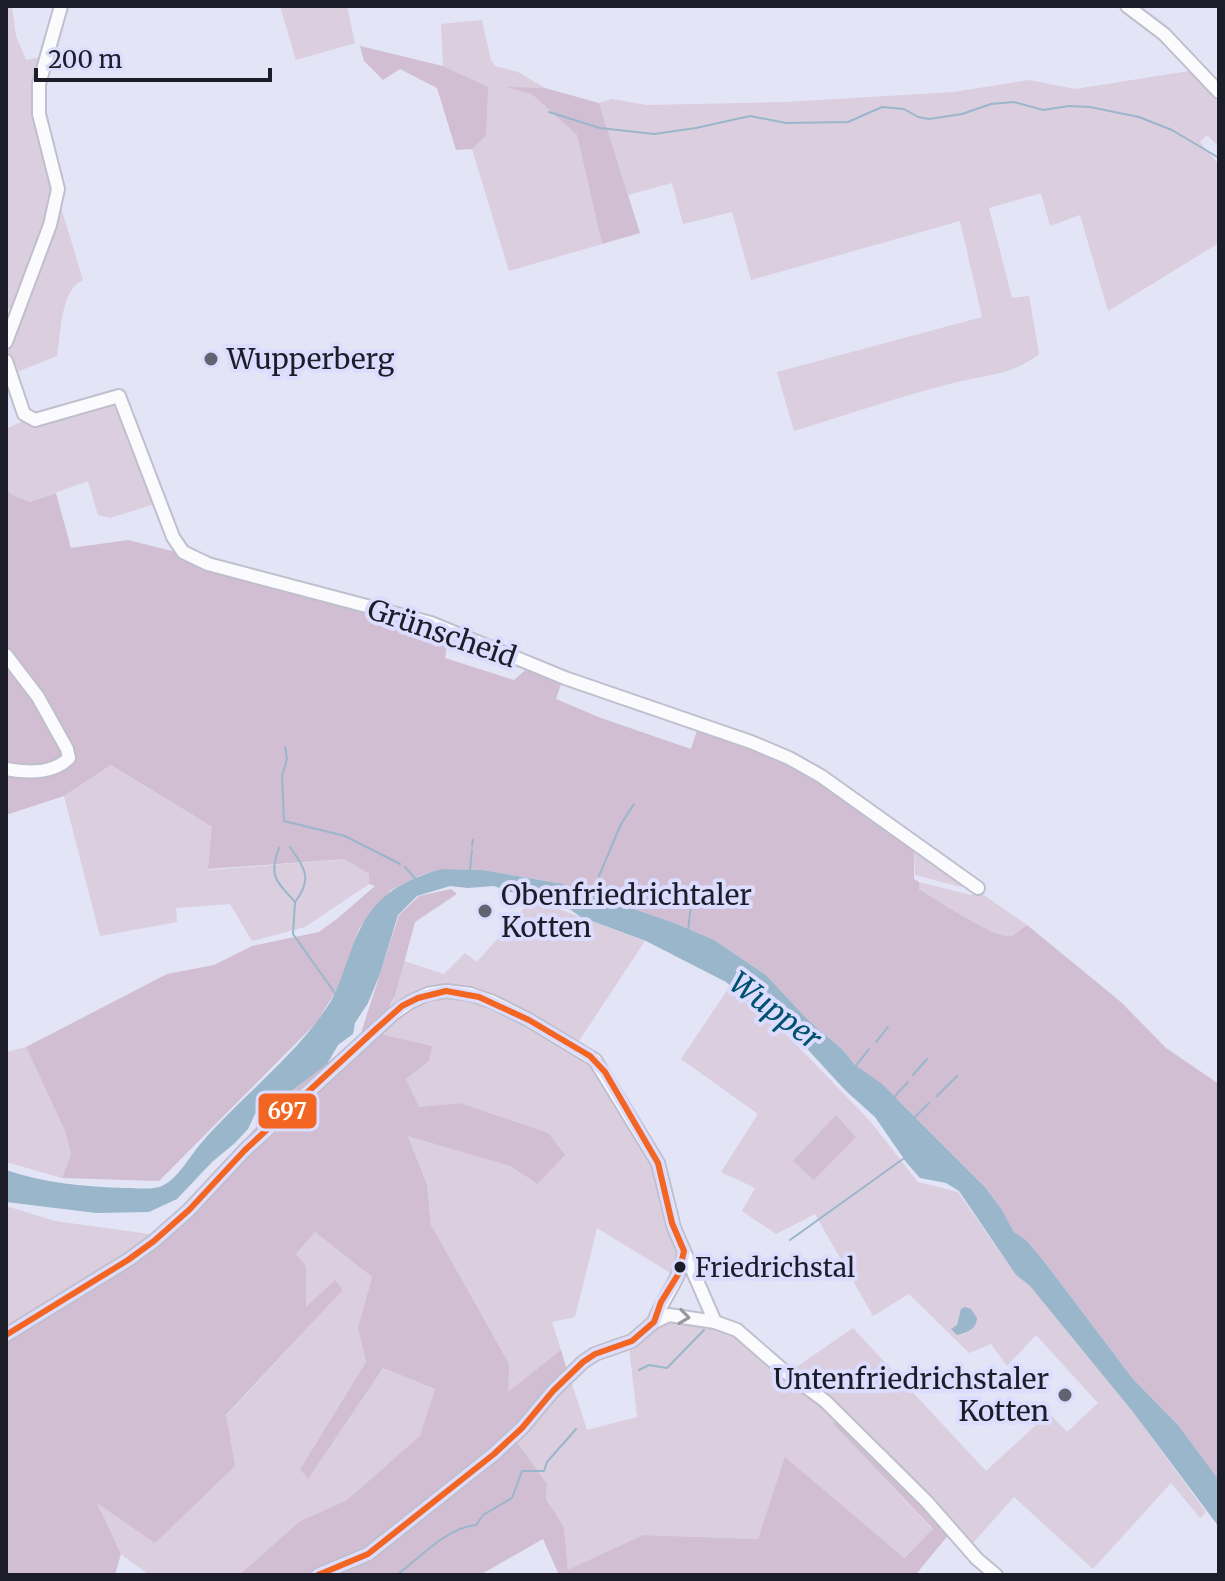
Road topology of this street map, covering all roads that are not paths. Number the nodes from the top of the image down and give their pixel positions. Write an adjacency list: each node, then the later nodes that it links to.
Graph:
1 (61, 6): 4 (street)
2 (1127, 6): 3 (street)
3 (1219, 92)
4 (6, 342)
5 (6, 361): 8 (street, Grünscheid)
6 (6, 655): 7 (street)
7 (6, 769)
8 (978, 888)
9 (684, 1251): 10 (street); 11 (street); 12 (street)
10 (654, 1322): 11 (street, one-way to 11); 13 (street)
11 (715, 1322): 14 (street)
12 (6, 1335)
13 (318, 1575)
14 (996, 1575)

